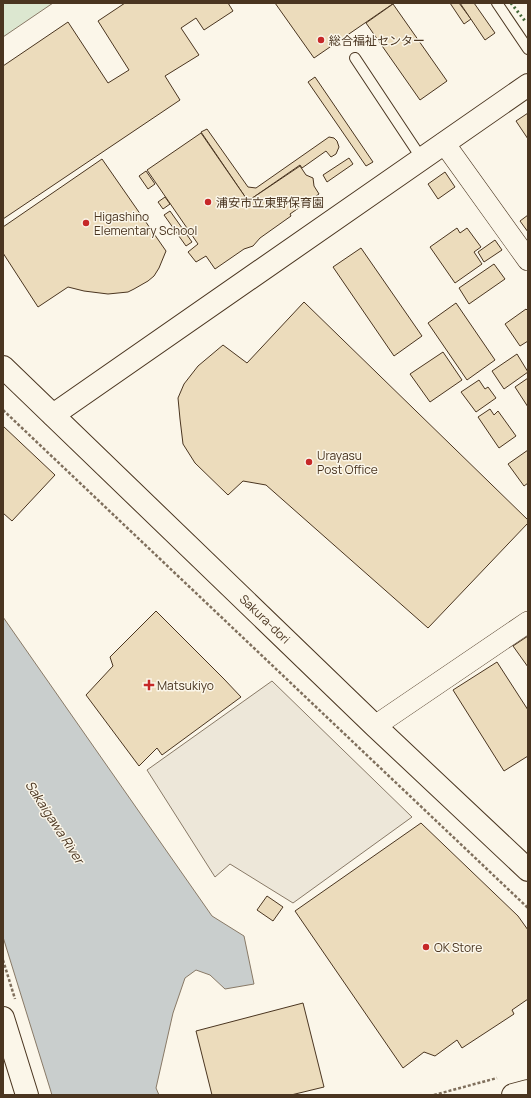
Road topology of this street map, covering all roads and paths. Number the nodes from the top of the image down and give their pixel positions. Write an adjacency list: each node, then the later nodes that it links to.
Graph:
1 (497, 3): 2 (lane)
2 (528, 49)
3 (354, 58): 6 (lane)
4 (528, 85): 5 (street)
5 (444, 143): 6 (street); 7 (street)
6 (422, 159): 10 (street)
7 (528, 260)
8 (3, 367): 10 (street, Sakura-dori)
9 (3, 410): 14 (path)
10 (53, 415): 12 (street, Sakura-dori)
11 (528, 622): 12 (street)
12 (375, 726): 13 (street, Sakura-dori)
13 (528, 870)
14 (528, 908)
15 (3, 1018): 18 (street)
16 (499, 1078): 19 (path)
17 (528, 1091): 20 (street)
18 (27, 1095)
19 (434, 1095)
20 (513, 1095)

